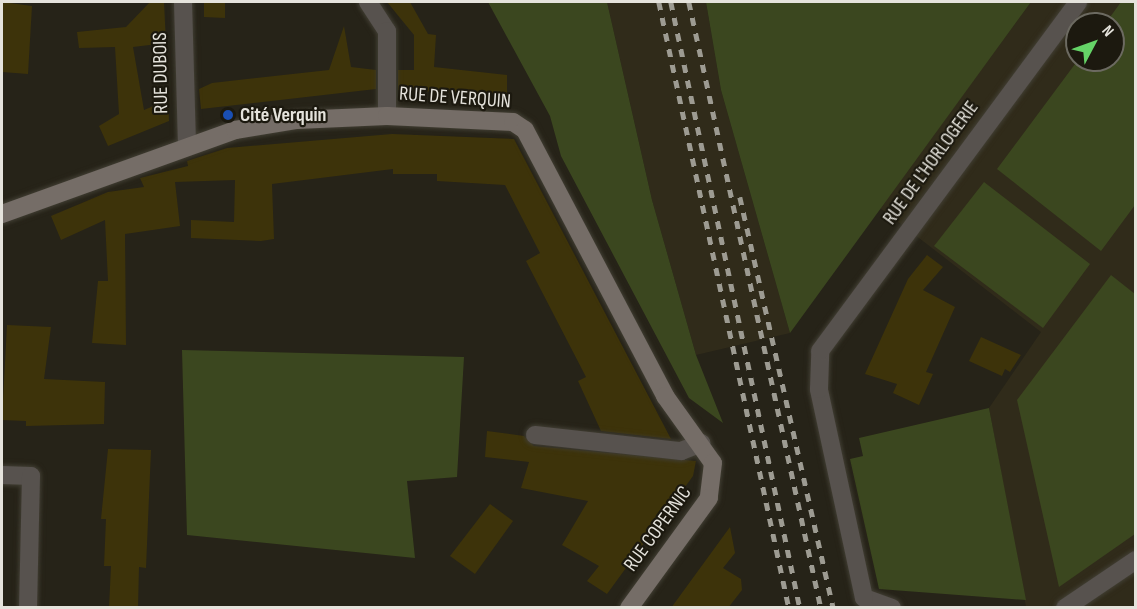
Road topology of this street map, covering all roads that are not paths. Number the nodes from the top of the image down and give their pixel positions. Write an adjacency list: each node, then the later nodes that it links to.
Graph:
1 (183, 2): 5 (street, RUE DUBOIS)
2 (368, 2): 4 (street)
3 (1078, 2): 14 (street, RUE DE L'HORLOGERIE)
4 (387, 116): 5 (street, RUE DE VERQUIN); 8 (street, RUE DE VERQUIN)
5 (187, 143): 6 (street, RUE DE VERQUIN)
6 (2, 214)
7 (535, 435): 8 (street)
8 (702, 443): 9 (street, RUE DE VERQUIN)
9 (715, 473): 13 (street, RUE COPERNIC)
10 (2, 475): 12 (street)
11 (1136, 560): 15 (street)
12 (27, 608)
13 (629, 608)
14 (892, 608)
15 (1065, 608)

